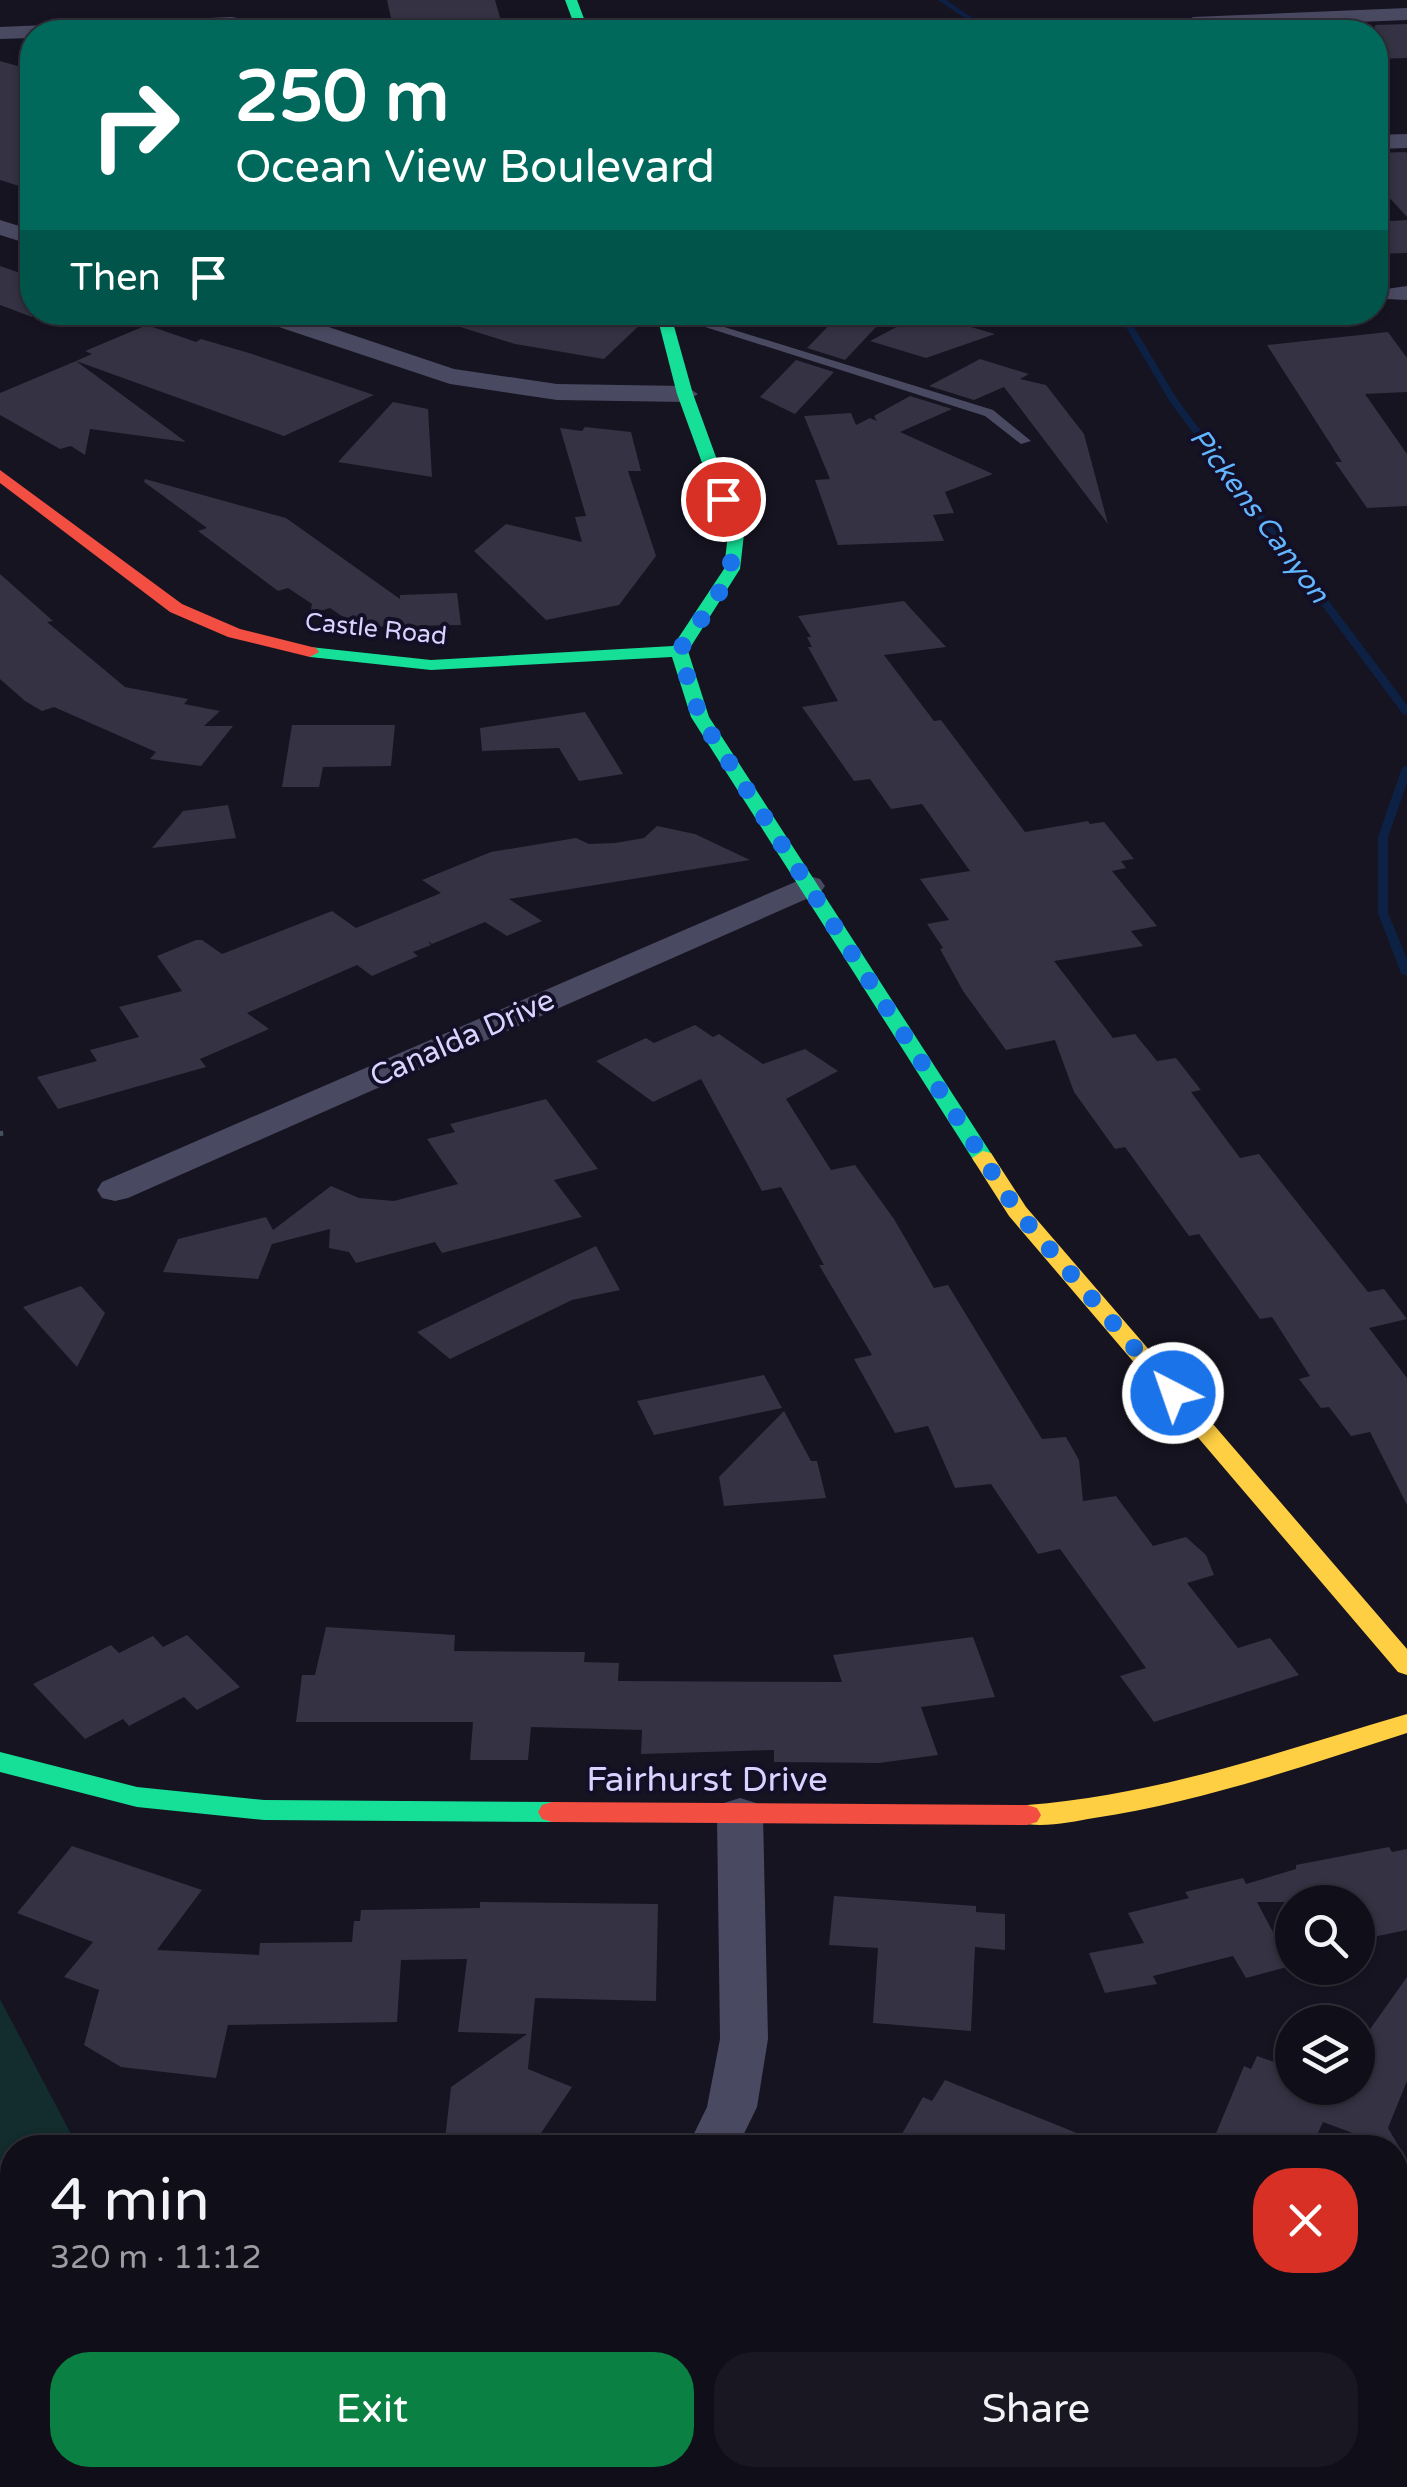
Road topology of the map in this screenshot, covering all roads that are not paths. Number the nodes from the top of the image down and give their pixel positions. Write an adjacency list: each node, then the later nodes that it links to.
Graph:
1 (1407, 14): 2 (street)
2 (1278, 20)
3 (297, 325): 6 (street)
4 (666, 325): 6 (street)
5 (705, 325): 7 (lane)
6 (685, 394): 9 (street)
7 (1026, 441)
8 (0, 475): 9 (street, Castle Road)
9 (679, 651): 10 (street)
10 (809, 886): 11 (street, Canalda Drive); 12 (street)
11 (115, 1190)
12 (1407, 1666)
13 (1407, 1723): 15 (street, Fairhurst Drive)
14 (0, 1762): 15 (street, Fairhurst Drive)
15 (740, 1815): 16 (street)
16 (718, 2135)

